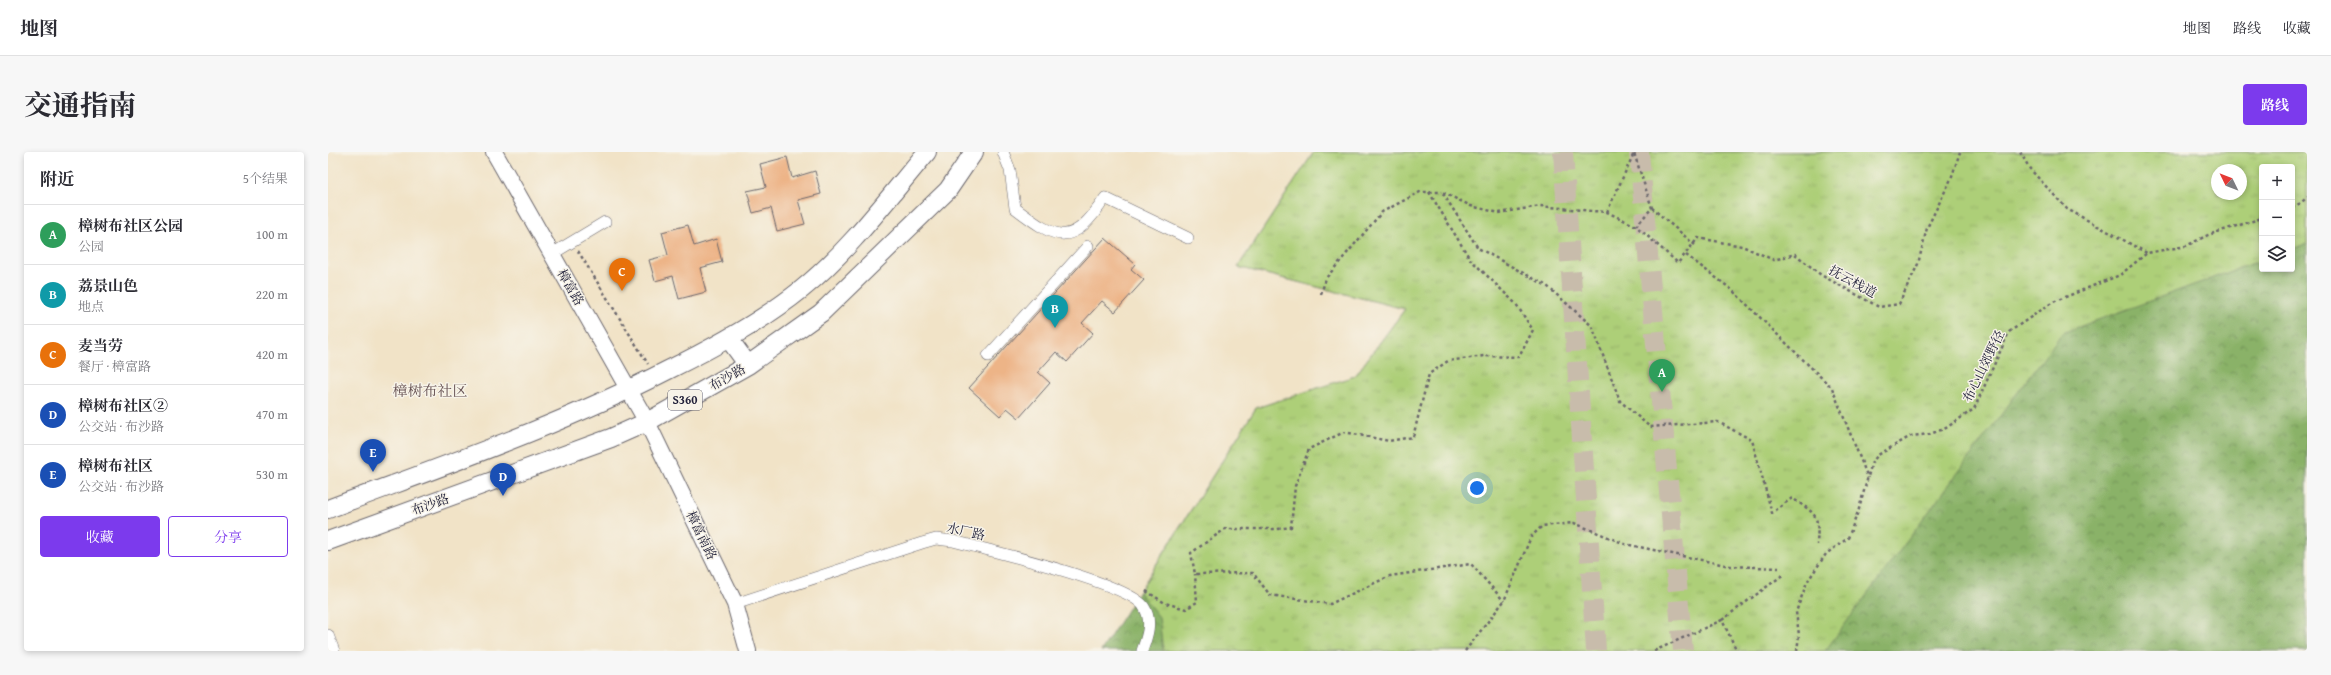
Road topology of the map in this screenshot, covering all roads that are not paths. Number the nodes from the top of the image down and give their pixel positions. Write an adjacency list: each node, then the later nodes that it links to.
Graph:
1 (494, 152): 8 (street, 樟富路)
2 (927, 152): 9 (main road, S360)
3 (974, 152): 11 (main road, 布沙路 / S360)
4 (1003, 152): 6 (street)
5 (605, 222): 8 (street)
6 (1188, 238)
7 (1088, 246): 10 (street)
8 (552, 254): 12 (street, 樟富路)
9 (729, 340): 11 (main road); 12 (main road, S360)
10 (988, 356)
11 (748, 365): 13 (main road, 布沙路 / S360)
12 (629, 390): 13 (street, 樟富路); 14 (main road, S360)
13 (647, 422): 15 (main road, 布沙路 / S360); 16 (street, 樟富南路)
14 (328, 509)
15 (328, 541)
16 (735, 604): 19 (street, 樟富南路); 20 (street, 水厂路)
17 (328, 634): 18 (street)
18 (334, 651)
19 (748, 651)
20 (1142, 651)

